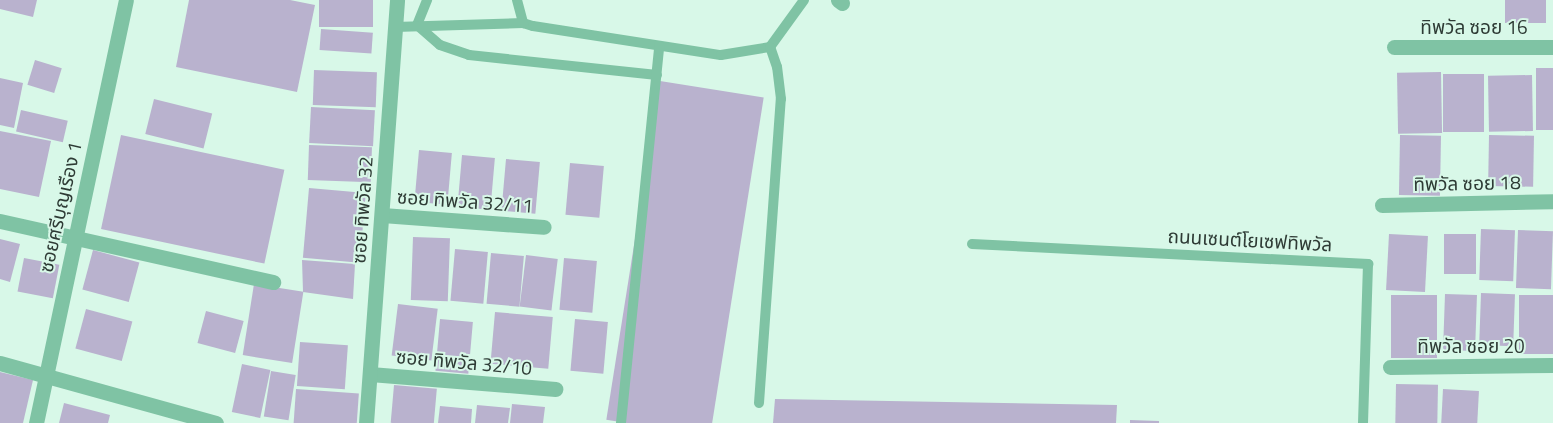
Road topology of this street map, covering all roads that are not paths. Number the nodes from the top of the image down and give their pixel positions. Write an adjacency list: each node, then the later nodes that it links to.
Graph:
1 (126, 0): 19 (street, ซอยศรีบุญเรือง 1)
2 (397, 0): 8 (street, ซอย ทิพวัล 32)
3 (426, 0): 7 (lane)
4 (517, 0): 6 (lane)
5 (804, 0): 10 (lane)
6 (523, 22): 7 (lane); 9 (lane)
7 (417, 25): 8 (lane); 13 (lane)
8 (395, 27): 16 (street, ซอย ทิพวัล 32)
9 (659, 46): 10 (lane); 13 (lane)
10 (770, 47): 28 (lane)
11 (1394, 47): 12 (street, ทิพวัล ซอย 16)
12 (1553, 47)
13 (657, 75): 32 (lane)
14 (1553, 201): 15 (street, ทิพวัล ซอย 18)
15 (1382, 205)
16 (382, 215): 18 (street, ซอย ทิพวัล 32/11); 25 (street, ซอย ทิพวัล 32)
17 (0, 221): 19 (street)
18 (544, 227)
19 (73, 238): 21 (street); 26 (street, ซอยศรีบุญเรือง 1)
20 (972, 244): 33 (lane, ถนนเซนต์โยเซฟทิพวัล)
21 (273, 282)
22 (0, 363): 26 (street)
23 (1553, 365): 24 (street, ทิพวัล ซอย 20)
24 (1390, 367)
25 (370, 374): 27 (street, ซอย ทิพวัล 32/10); 31 (street, ซอย ทิพวัล 32)
26 (45, 375): 29 (street, ซอยศรีบุญเรือง 1); 30 (street)
27 (556, 389)
28 (759, 403)
29 (36, 423)
30 (216, 423)
31 (366, 423)
32 (621, 423)
33 (1363, 423)

